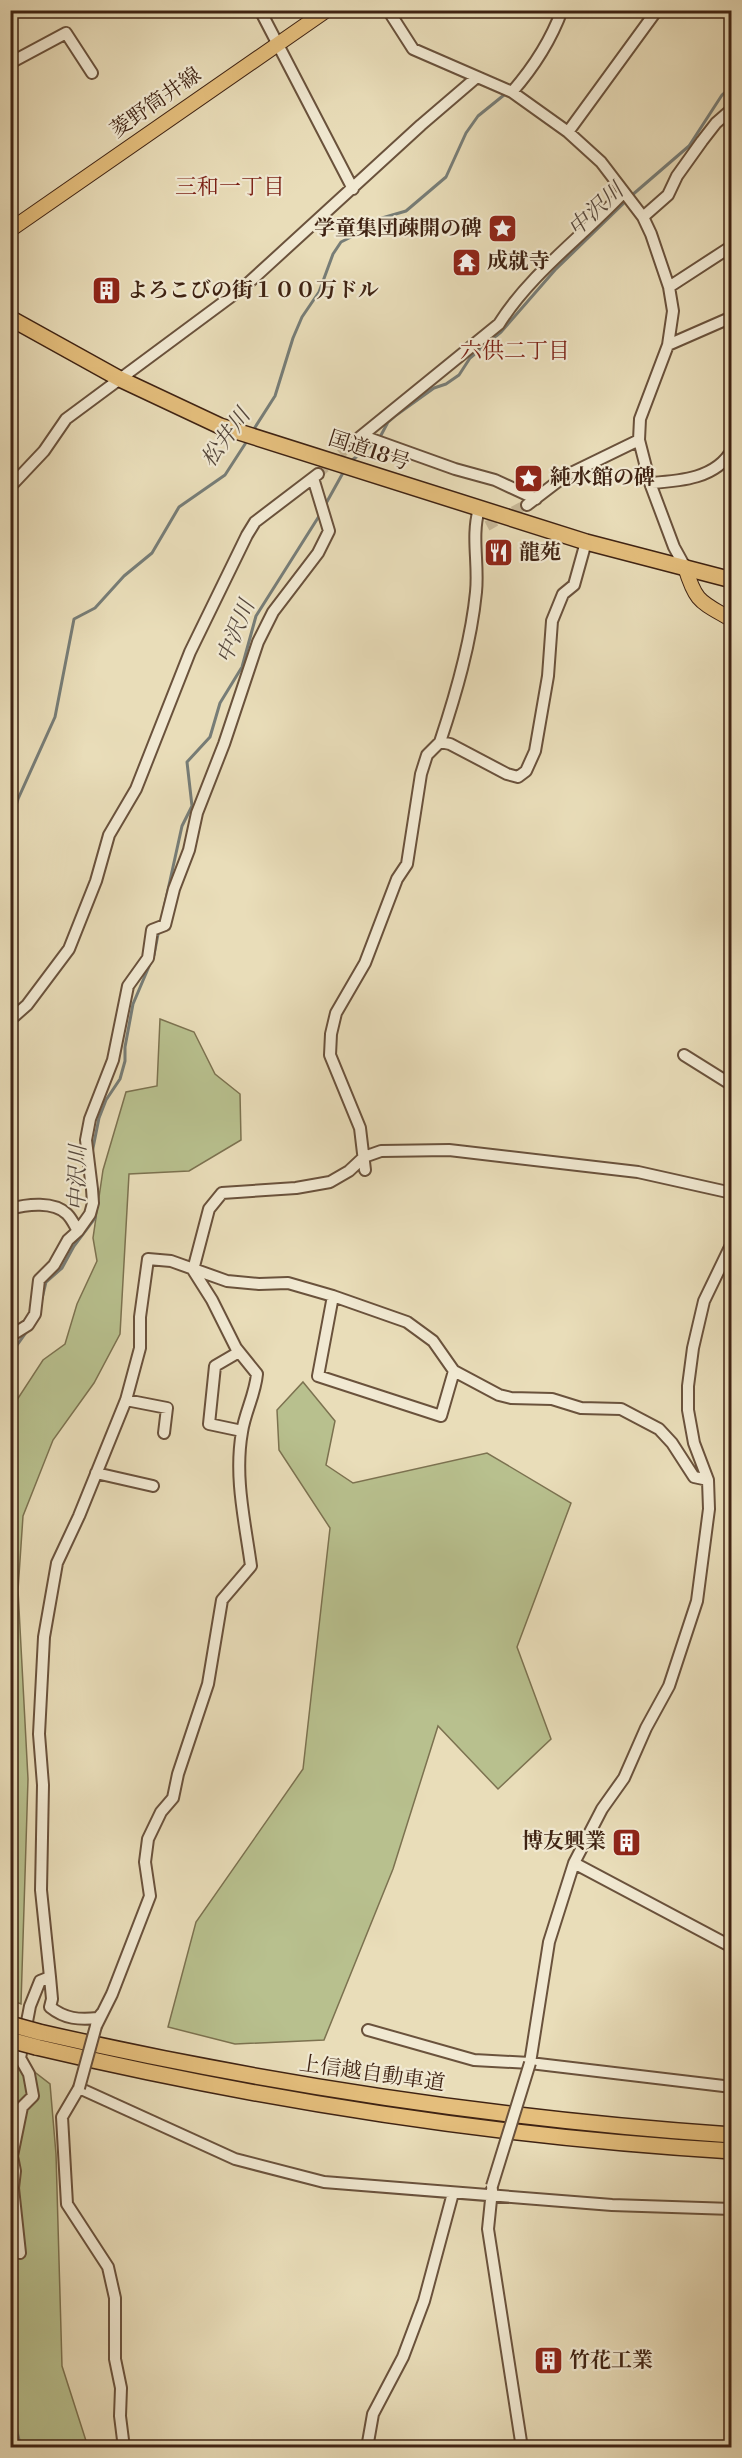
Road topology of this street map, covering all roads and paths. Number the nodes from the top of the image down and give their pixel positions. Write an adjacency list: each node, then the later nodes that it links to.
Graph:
1 (260, 10): 6 (street)
2 (327, 10): 6 (main road, 菱野筒井線)
3 (388, 10): 9 (street)
4 (562, 10): 10 (street)
5 (657, 10): 12 (street)
6 (277, 44): 13 (street); 16 (main road, 菱野筒井線)
7 (10, 63): 8 (street)
8 (92, 73)
9 (477, 77): 10 (street); 13 (street)
10 (511, 91): 12 (street)
11 (732, 109): 15 (street)
12 (568, 132): 14 (street)
13 (353, 189): 22 (street)
14 (624, 194): 15 (street); 23 (street)
15 (643, 217): 18 (street)
16 (10, 230)
17 (732, 246): 18 (street)
18 (669, 287): 21 (street)
19 (732, 317): 21 (street)
20 (10, 318): 22 (highway, 国道18号)
21 (668, 345): 23 (street)
22 (120, 379): 26 (street); 27 (highway, 国道18号)
23 (639, 440): 25 (street)
24 (732, 450): 25 (street)
25 (650, 483): 31 (street)
26 (10, 487)
27 (479, 509): 29 (street); 30 (highway, 国道18号)
28 (487, 526): 29 (street)
29 (475, 532): 34 (street)
30 (586, 542): 31 (highway, 国道18号); 34 (street)
31 (685, 567): 32 (highway, 国道18号); 33 (main road)
32 (732, 580)
33 (732, 620)
34 (440, 742): 38 (street)
35 (10, 1020): 42 (street)
36 (684, 1055): 37 (street)
37 (732, 1084)
38 (364, 1157): 39 (street); 40 (street); 44 (street)
39 (365, 1170)
40 (732, 1193)
41 (10, 1209): 42 (street)
42 (78, 1231): 46 (street)
43 (732, 1243): 53 (street)
44 (194, 1270): 45 (street); 47 (street); 49 (street)
45 (333, 1296): 48 (street); 48 (street)
46 (12, 1335)
47 (239, 1352): 50 (street); 50 (street)
48 (454, 1371): 53 (street)
49 (126, 1400): 51 (street); 52 (street)
50 (242, 1431): 58 (street)
51 (164, 1433)
52 (96, 1473): 54 (street); 57 (street)
53 (708, 1480): 55 (street)
54 (153, 1486)
55 (574, 1863): 56 (street); 62 (street)
56 (732, 1947)
57 (50, 1977): 58 (street); 70 (street)
58 (112, 1994): 64 (street, bridge)
59 (10, 2024): 65 (highway, 上信越自動車道, bridge)
60 (368, 2030): 62 (street)
61 (10, 2040): 66 (highway, 上信越自動車道, bridge)
62 (530, 2063): 63 (street); 67 (street, bridge)
63 (732, 2087)
64 (79, 2088): 68 (street); 71 (street)
65 (732, 2135)
66 (732, 2151)
67 (492, 2191): 68 (street); 69 (street); 73 (street)
68 (453, 2193): 72 (street)
69 (732, 2209)
70 (10, 2251)
71 (124, 2448)
72 (368, 2448)
73 (522, 2448)

